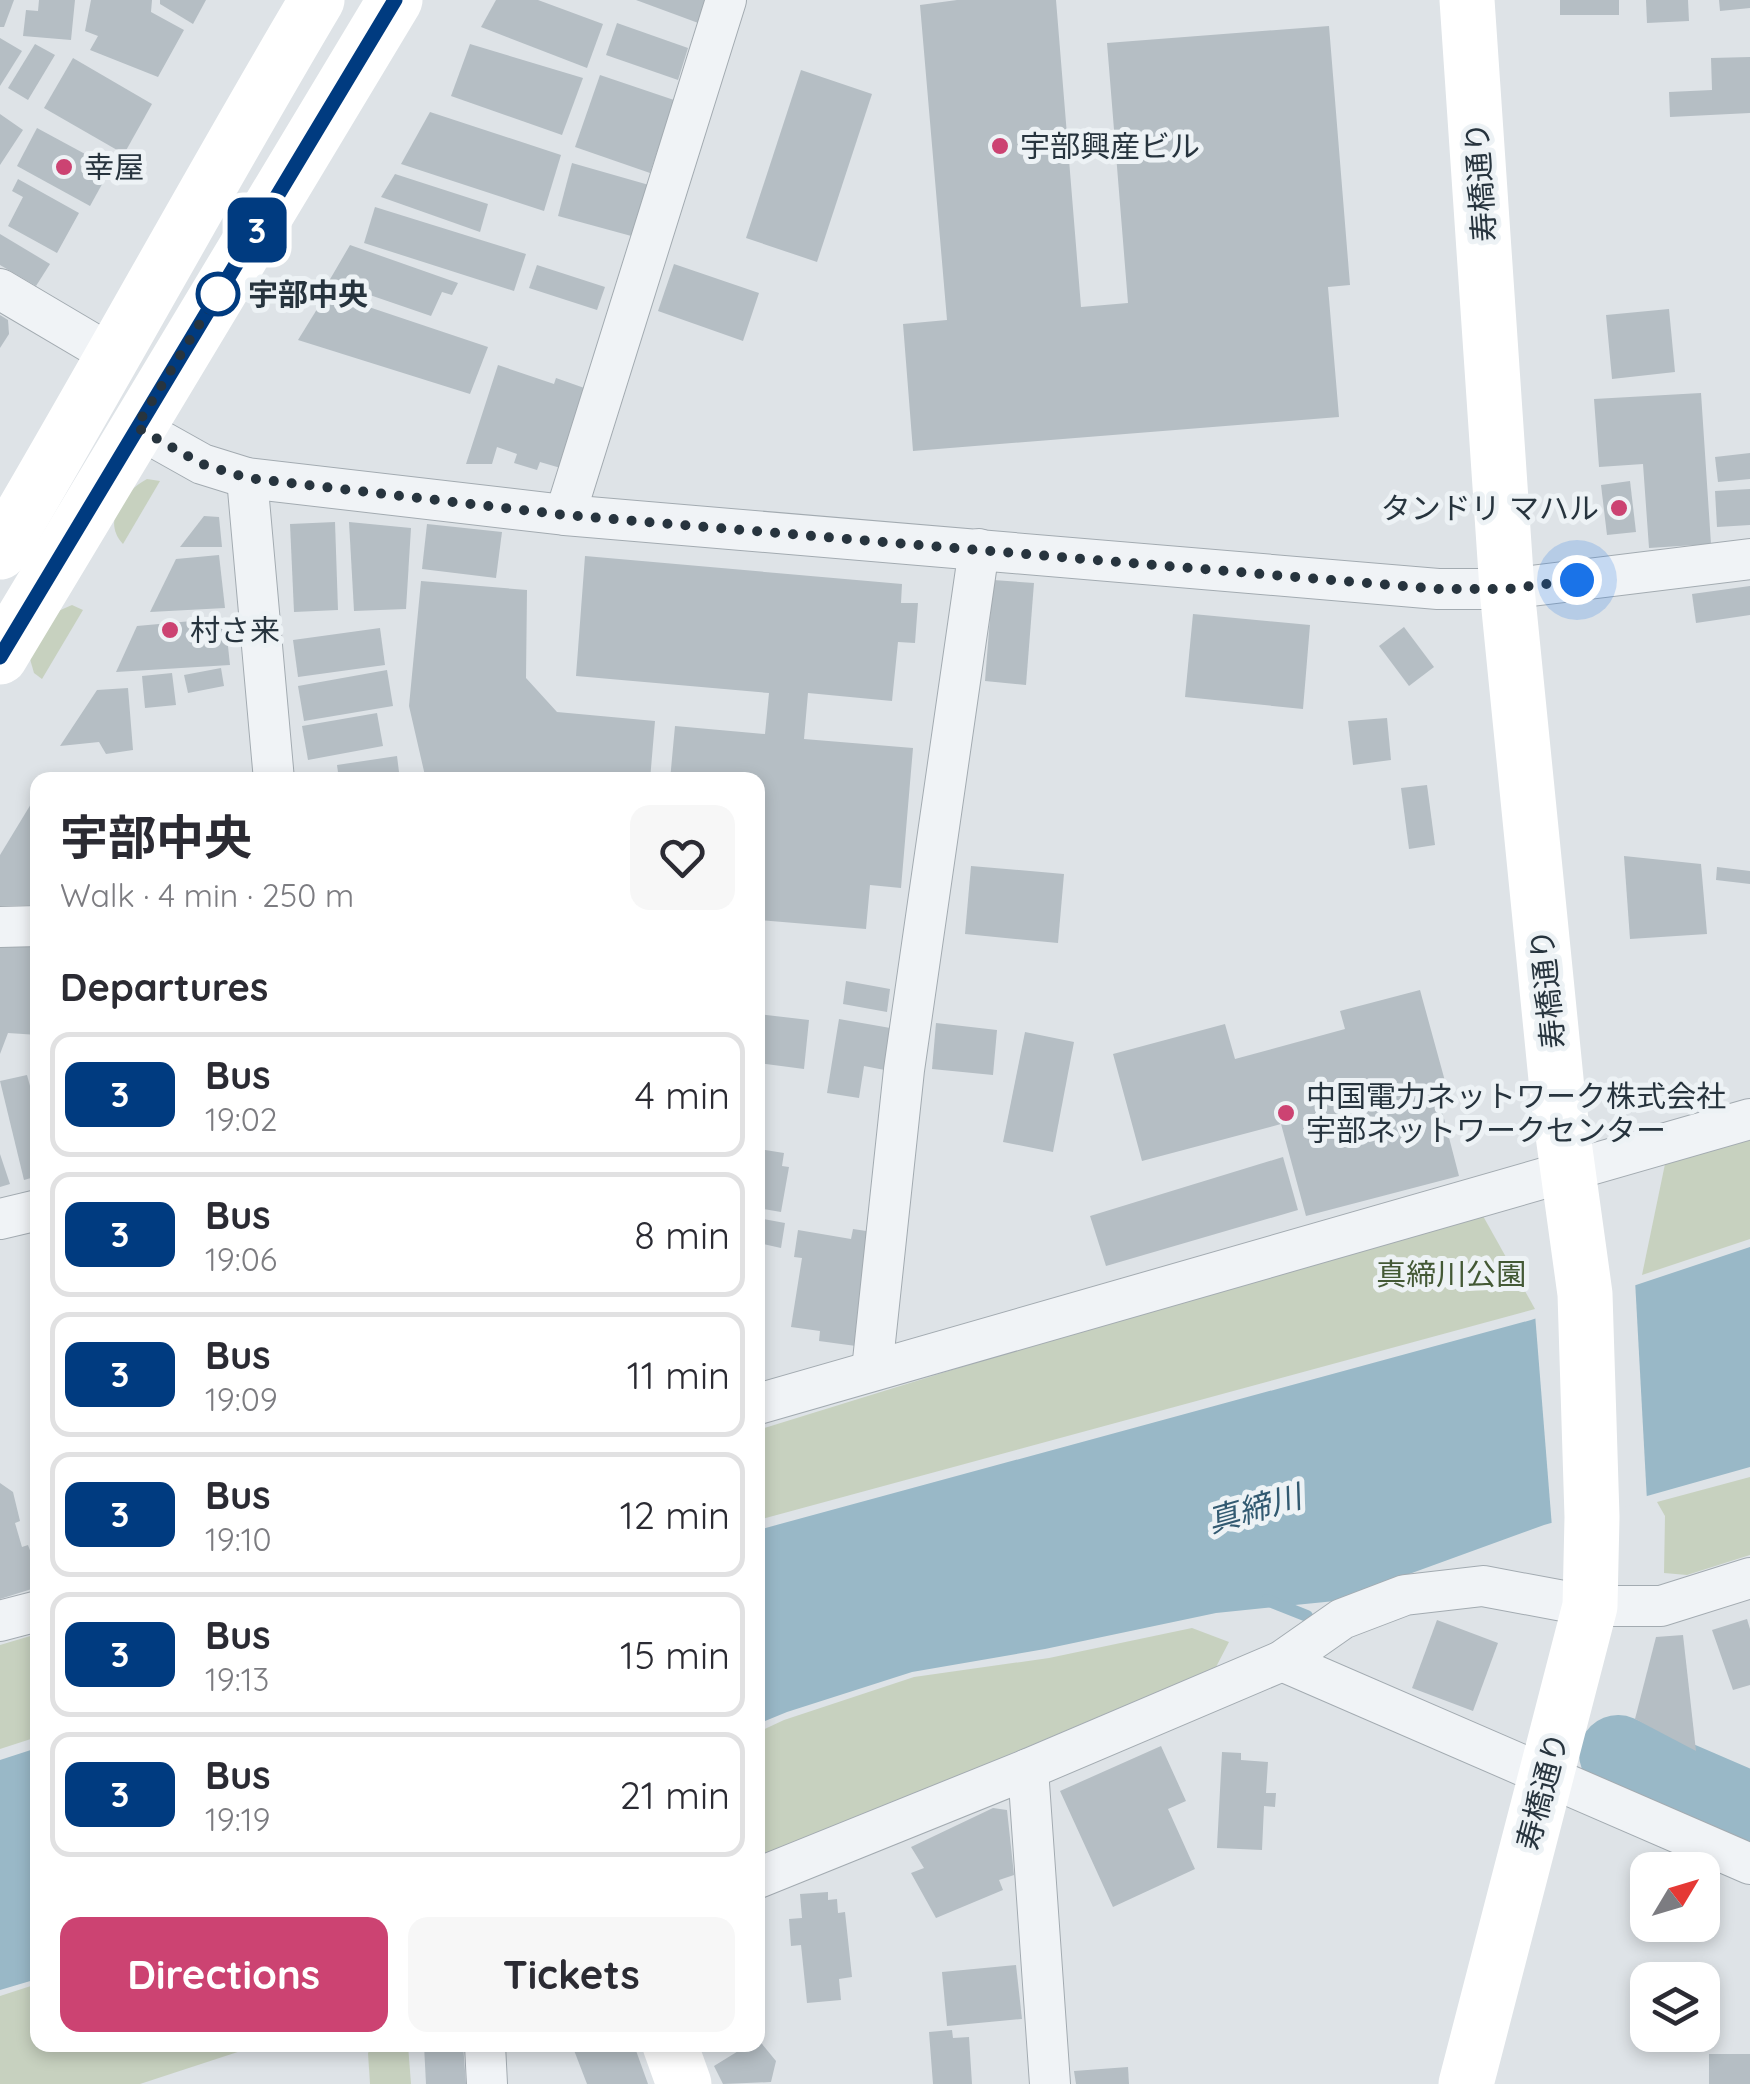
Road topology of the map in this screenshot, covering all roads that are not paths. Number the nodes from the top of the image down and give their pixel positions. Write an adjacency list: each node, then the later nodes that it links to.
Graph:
1 (317, 0): 6 (street)
2 (395, 0): 7 (street)
3 (726, 0): 9 (street)
4 (1468, 0): 13 (street, 寿橋通り)
5 (0, 289): 6 (street)
6 (115, 357): 11 (street)
7 (136, 427): 8 (street); 14 (street)
8 (247, 478): 9 (street); 15 (street)
9 (565, 515): 10 (street)
10 (978, 549): 13 (street); 22 (street)
11 (0, 552)
12 (1750, 559): 13 (street)
13 (1508, 589): 19 (street, 寿橋通り)
14 (0, 657)
15 (273, 772)
16 (30, 926): 17 (street)
17 (0, 927)
18 (1750, 1119): 19 (street)
19 (1568, 1170): 22 (street); 25 (street, 寿橋通り)
20 (30, 1212): 21 (street)
21 (0, 1219)
22 (872, 1370): 23 (street)
23 (765, 1402)
24 (1750, 1578): 25 (street)
25 (1590, 1606): 28 (street); 30 (street, 寿橋通り)
26 (30, 1612): 27 (street)
27 (0, 1621)
28 (1282, 1661): 29 (street); 30 (street)
29 (1028, 1769): 32 (street); 37 (street)
30 (1545, 1774): 31 (street); 38 (street, 寿橋通り)
31 (1750, 1864)
32 (765, 1875)
33 (485, 2052): 35 (street)
34 (673, 2052): 36 (street)
35 (487, 2084)
36 (684, 2084)
37 (1050, 2084)
38 (1466, 2084)

